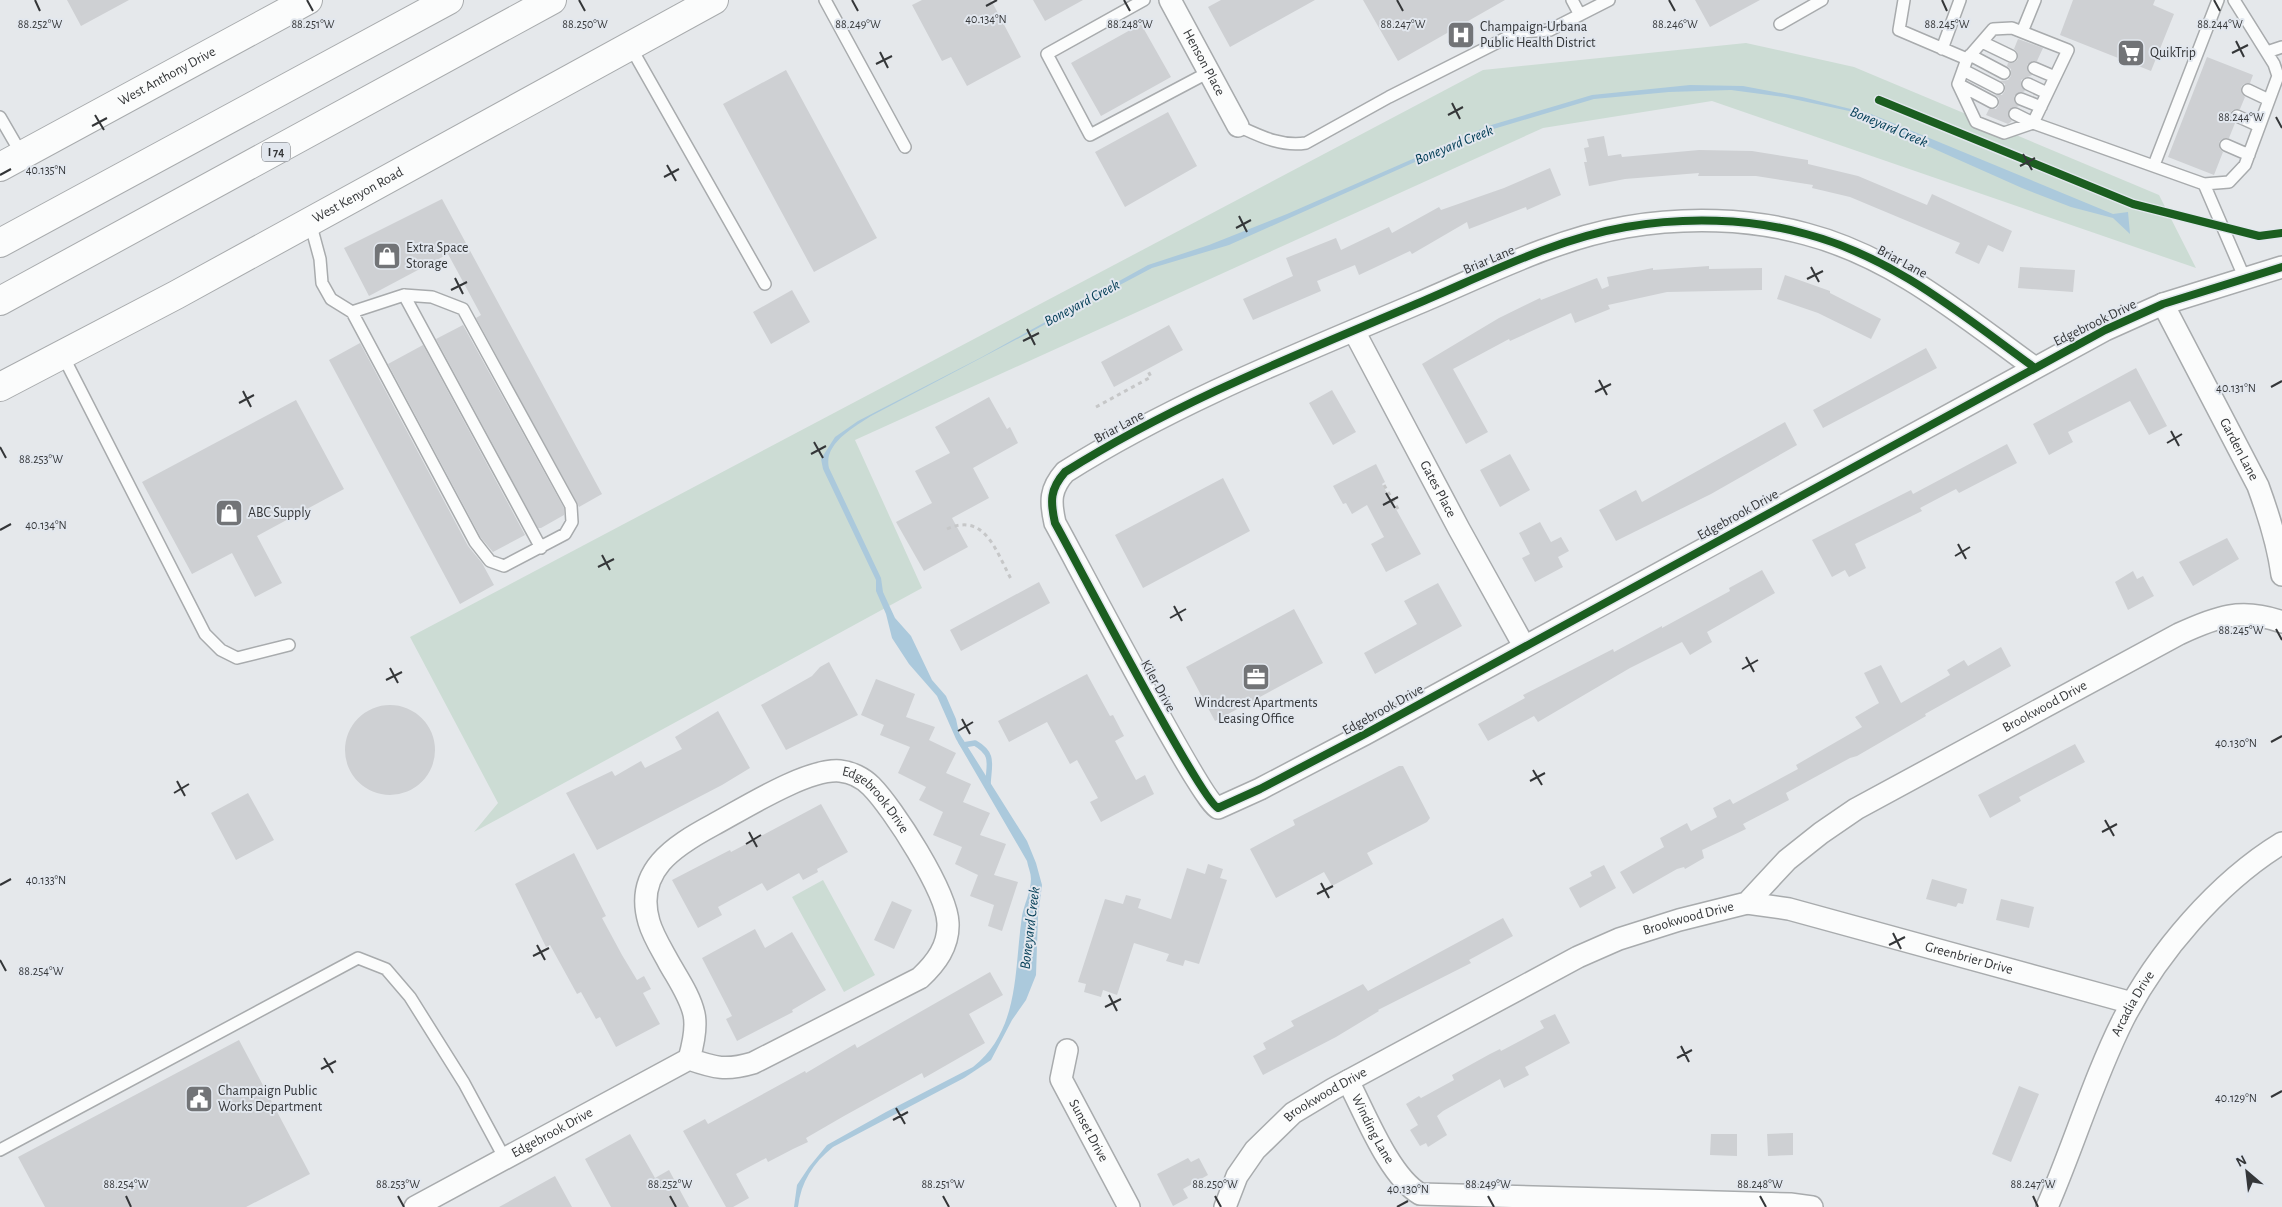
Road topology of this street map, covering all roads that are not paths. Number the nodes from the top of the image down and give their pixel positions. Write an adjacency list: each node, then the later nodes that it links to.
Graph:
1 (308, 0): 49 (main road, West Anthony Drive)
2 (449, 0): 53 (main road)
3 (552, 0): 58 (main road, I 74)
4 (714, 0): 20 (main road, West Kenyon Road)
5 (825, 0): 47 (lane)
6 (1144, 0): 28 (lane)
7 (1170, 0): 28 (street, Henson Place)
8 (1572, 0): 16 (lane)
9 (1609, 0): 16 (lane)
10 (1822, 0): 17 (lane)
11 (1904, 0): 22 (lane)
12 (1960, 0): 22 (lane)
13 (2035, 0): 18 (lane)
14 (2218, 0): 50 (lane)
15 (2234, 0): 23 (lane)
16 (1580, 15): 44 (lane)
17 (1780, 24)
18 (2022, 32): 19 (lane); 30 (lane)
19 (1982, 42): 24 (lane); 25 (lane)
20 (630, 46): 52 (main road, West Kenyon Road); 56 (lane)
21 (2282, 47): 23 (lane)
22 (1942, 49): 25 (lane)
23 (2267, 52): 37 (lane)
24 (2011, 56)
25 (1969, 57): 27 (lane); 29 (lane)
26 (2034, 68): 30 (lane)
27 (1963, 70): 31 (lane); 33 (lane)
28 (1209, 72): 44 (street, Henson Place)
29 (2004, 73)
30 (2054, 77): 35 (lane)
31 (1958, 84): 38 (lane); 43 (lane)
32 (2028, 84): 35 (lane)
33 (1998, 88)
34 (2248, 90): 37 (lane)
35 (2047, 93): 39 (lane)
36 (2022, 99): 39 (lane)
37 (2269, 100): 45 (lane)
38 (1992, 102)
39 (2041, 107): 43 (lane)
40 (2015, 114): 43 (lane)
41 (2237, 116): 45 (lane)
42 (0, 117): 49 (lane)
43 (2033, 123): 50 (lane)
44 (1238, 126)
45 (2259, 126): 48 (lane)
46 (2226, 145): 48 (lane)
47 (905, 147)
48 (2249, 154): 51 (lane)
49 (11, 161)
50 (2154, 165): 51 (lane)
51 (2204, 184): 55 (lane)
52 (310, 222): 60 (lane); 62 (main road, West Kenyon Road)
53 (0, 243)
54 (2282, 267): 55 (street, Edgebrook Drive)
55 (2245, 279): 59 (street, Edgebrook Drive)
56 (765, 284)
57 (404, 295): 60 (lane); 65 (lane); 65 (lane)
58 (0, 301)
59 (2163, 304): 63 (street, Edgebrook Drive); 67 (street, Garden Lane)
60 (352, 312): 65 (lane)
61 (1354, 331): 63 (street, Briar Lane); 66 (street, Briar Lane); 70 (street, Gates Place)
62 (62, 354): 64 (main road, West Kenyon Road); 69 (lane)
63 (2035, 368): 70 (street, Edgebrook Drive)
64 (0, 387)
65 (541, 548)
66 (1083, 574): 71 (street, Kiler Drive)
67 (2282, 575)
68 (2282, 622): 73 (street, Brookwood Drive)
69 (289, 645)
70 (1524, 646): 71 (street, Edgebrook Drive)
71 (1216, 807)
72 (2282, 843): 74 (street, Arcadia Drive)
73 (1747, 903): 74 (street, Greenbrier Drive); 77 (street, Brookwood Drive)
74 (2132, 1003): 84 (street, Arcadia Drive)
75 (1067, 1050): 81 (street, Sunset Drive)
76 (689, 1059): 76 (street, Edgebrook Drive); 79 (street, Edgebrook Drive)
77 (1348, 1080): 82 (street, Brookwood Drive); 83 (street, Winding Lane)
78 (0, 1150): 79 (lane)
79 (505, 1159): 80 (street, Edgebrook Drive)
80 (415, 1207)
81 (1129, 1207)
82 (1225, 1207)
83 (1812, 1207)
84 (2047, 1207)

